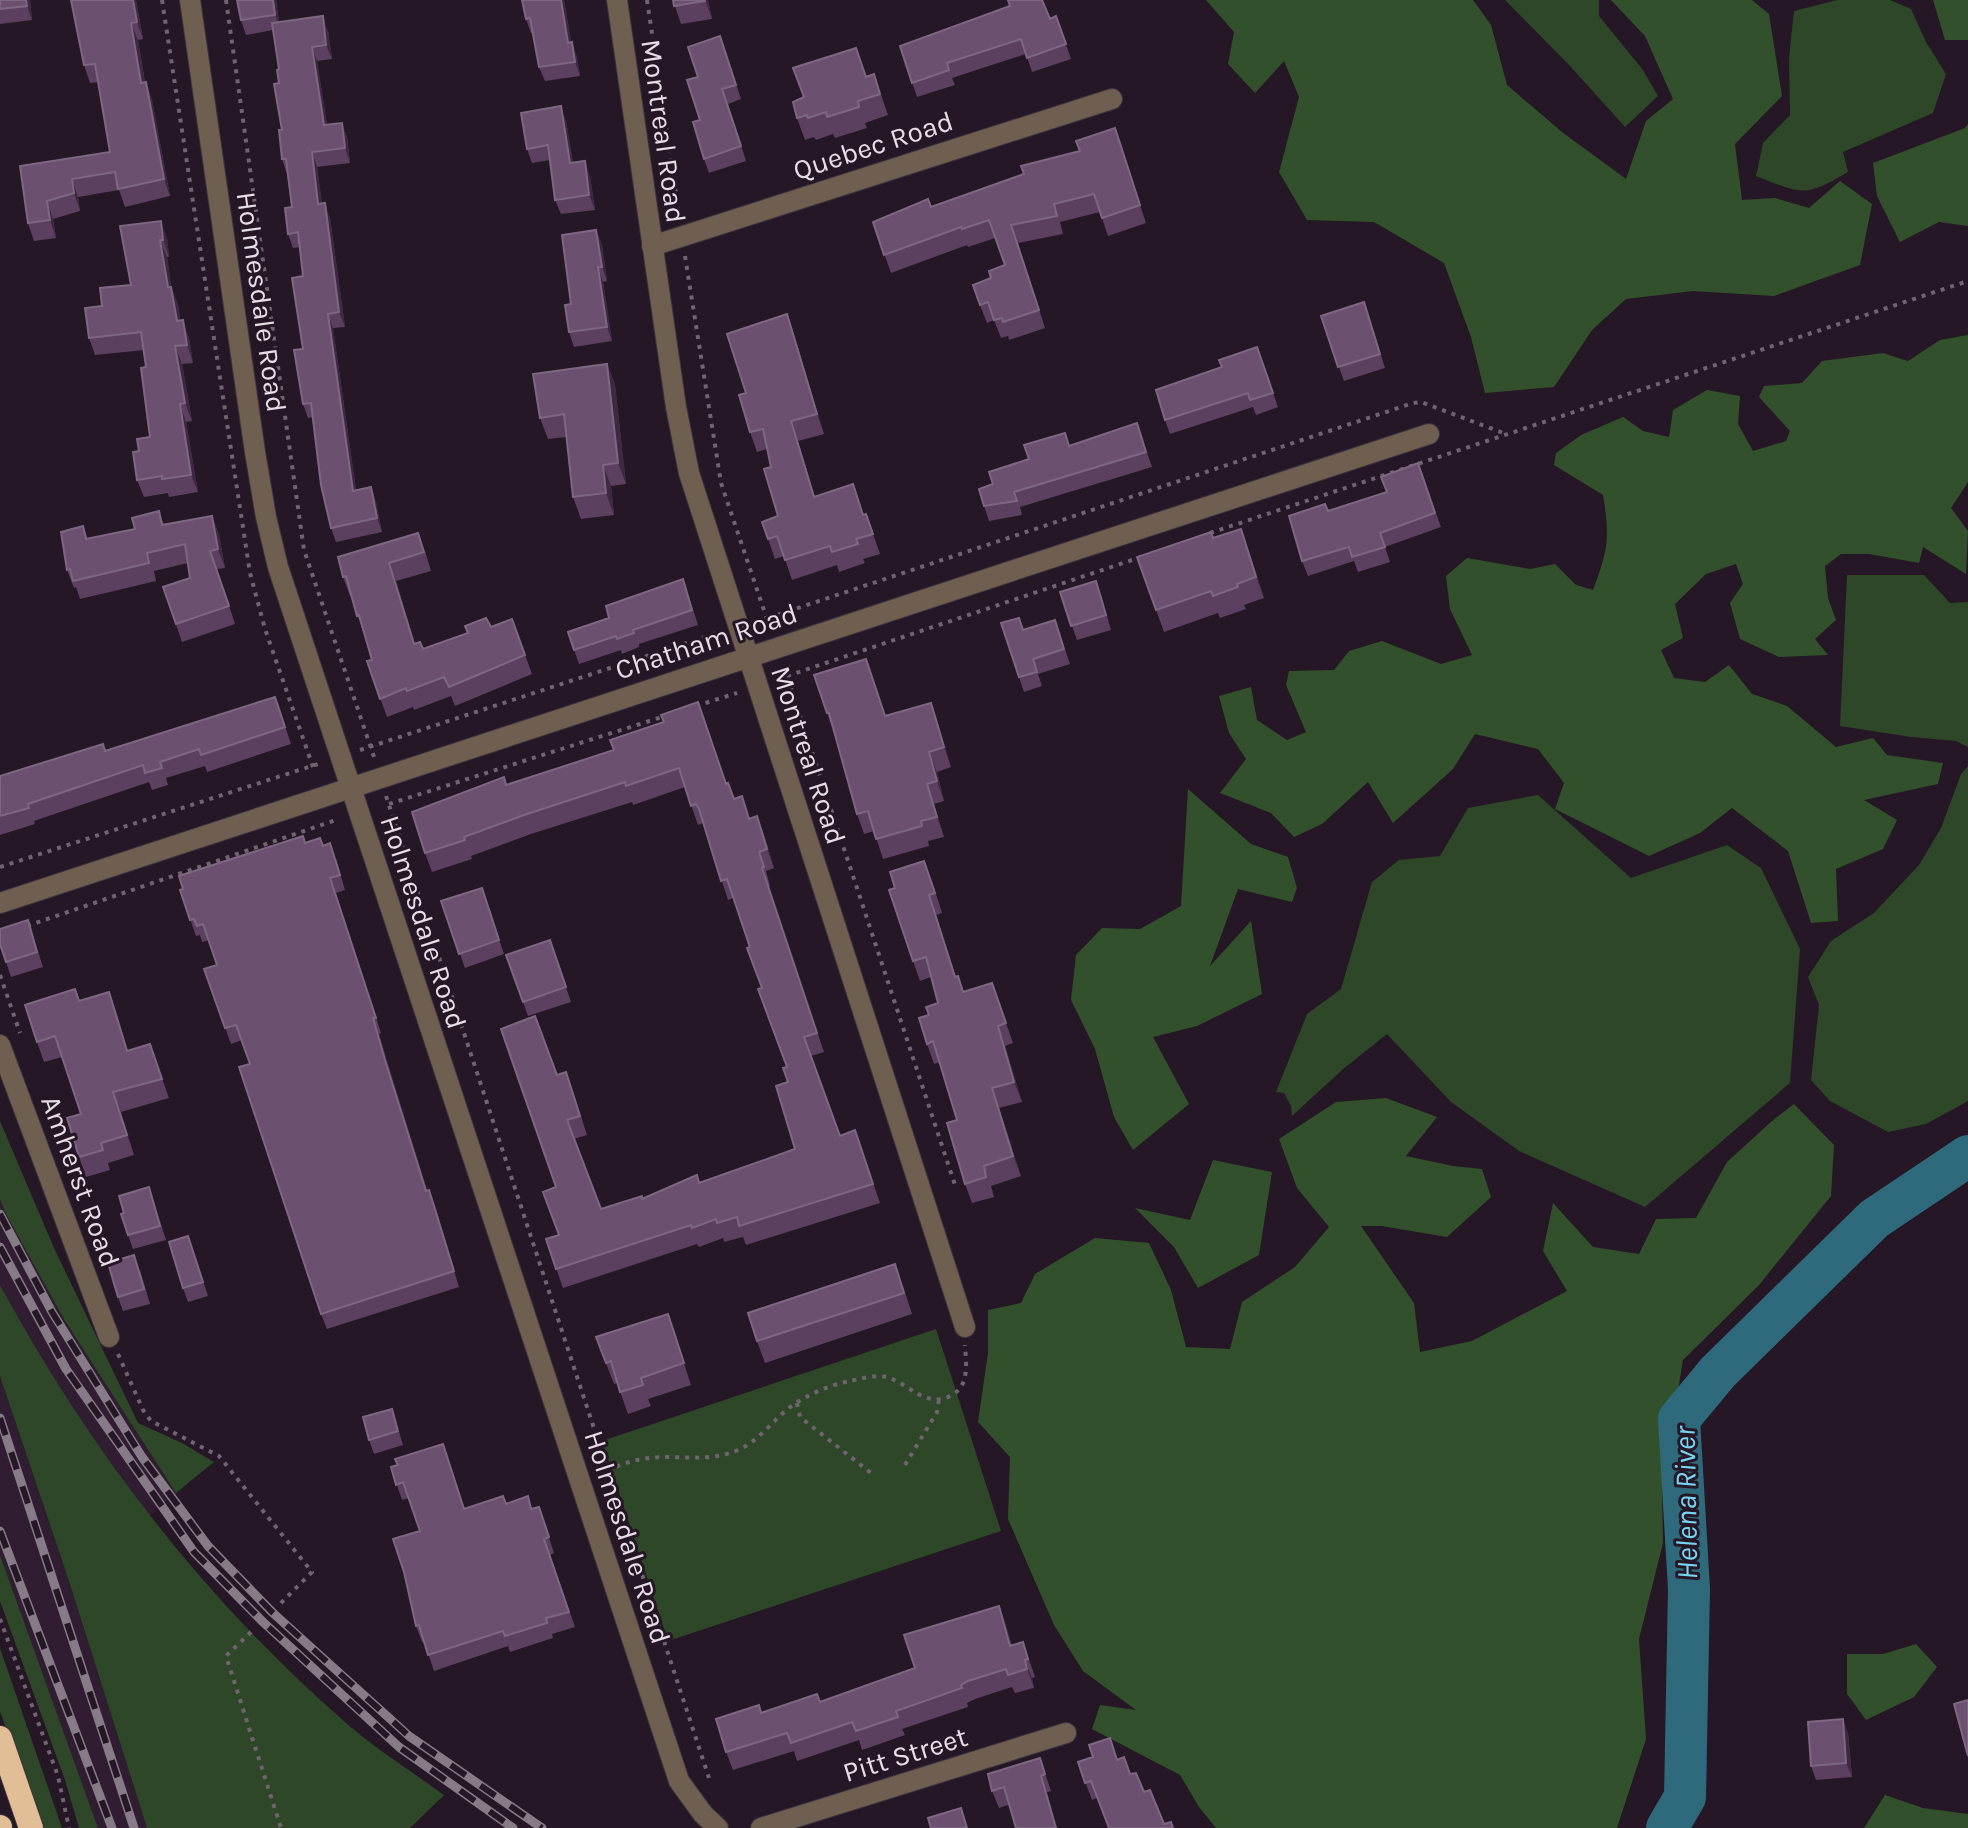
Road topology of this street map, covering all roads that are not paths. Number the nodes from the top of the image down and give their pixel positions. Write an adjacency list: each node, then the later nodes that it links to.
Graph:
1 (190, 0): 7 (street, Holmesdale Road)
2 (617, 0): 4 (street, Montreal Road)
3 (1112, 99): 4 (street, Quebec Road)
4 (652, 246): 6 (street, Montreal Road)
5 (1429, 434): 6 (street, Chatham Road)
6 (748, 657): 7 (street, Chatham Road); 10 (street, Montreal Road)
7 (350, 786): 8 (street, Chatham Road); 15 (street, Holmesdale Road)
8 (0, 903)
9 (0, 1045): 11 (street, Amherst Road)
10 (965, 1327)
11 (109, 1337)
12 (1066, 1733): 16 (street, Pitt Street)
13 (0, 1738): 14 (highway)
14 (31, 1828)
15 (718, 1828)
16 (761, 1828)

